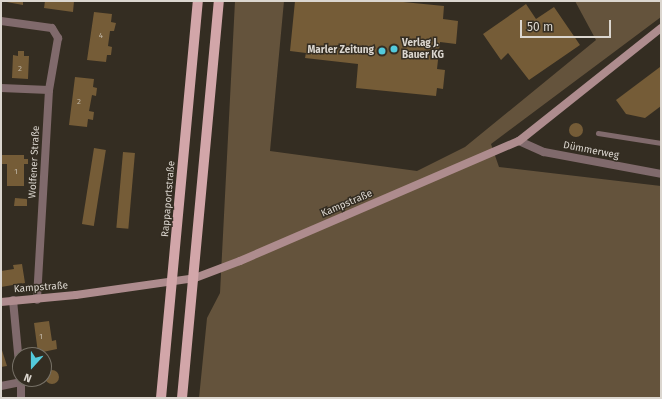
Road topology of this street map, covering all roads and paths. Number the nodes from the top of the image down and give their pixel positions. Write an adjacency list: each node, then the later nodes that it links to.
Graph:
1 (198, 1): 12 (main road, Rappaportstraße)
2 (219, 1): 11 (main road)
3 (1, 21): 6 (street, Wolfener Straße)
4 (661, 28): 8 (street, Kampstraße)
5 (1, 88): 6 (street)
6 (49, 90): 14 (street, Wolfener Straße)
7 (598, 133): 9 (lane)
8 (519, 141): 10 (street, Dümmerweg); 11 (street, Kampstraße)
9 (661, 142)
10 (661, 174)
11 (195, 278): 12 (street, Kampstraße); 22 (main road)
12 (174, 282): 14 (street, Kampstraße); 21 (main road, Rappaportstraße)
13 (13, 300): 14 (street, Kampstraße); 15 (street, Kampstraße); 16 (street)
14 (37, 300)
15 (1, 302)
16 (17, 347)
17 (12, 381): 18 (street)
18 (1, 386)
19 (20, 387): 20 (street)
20 (21, 398)
21 (161, 398)
22 (182, 398)

